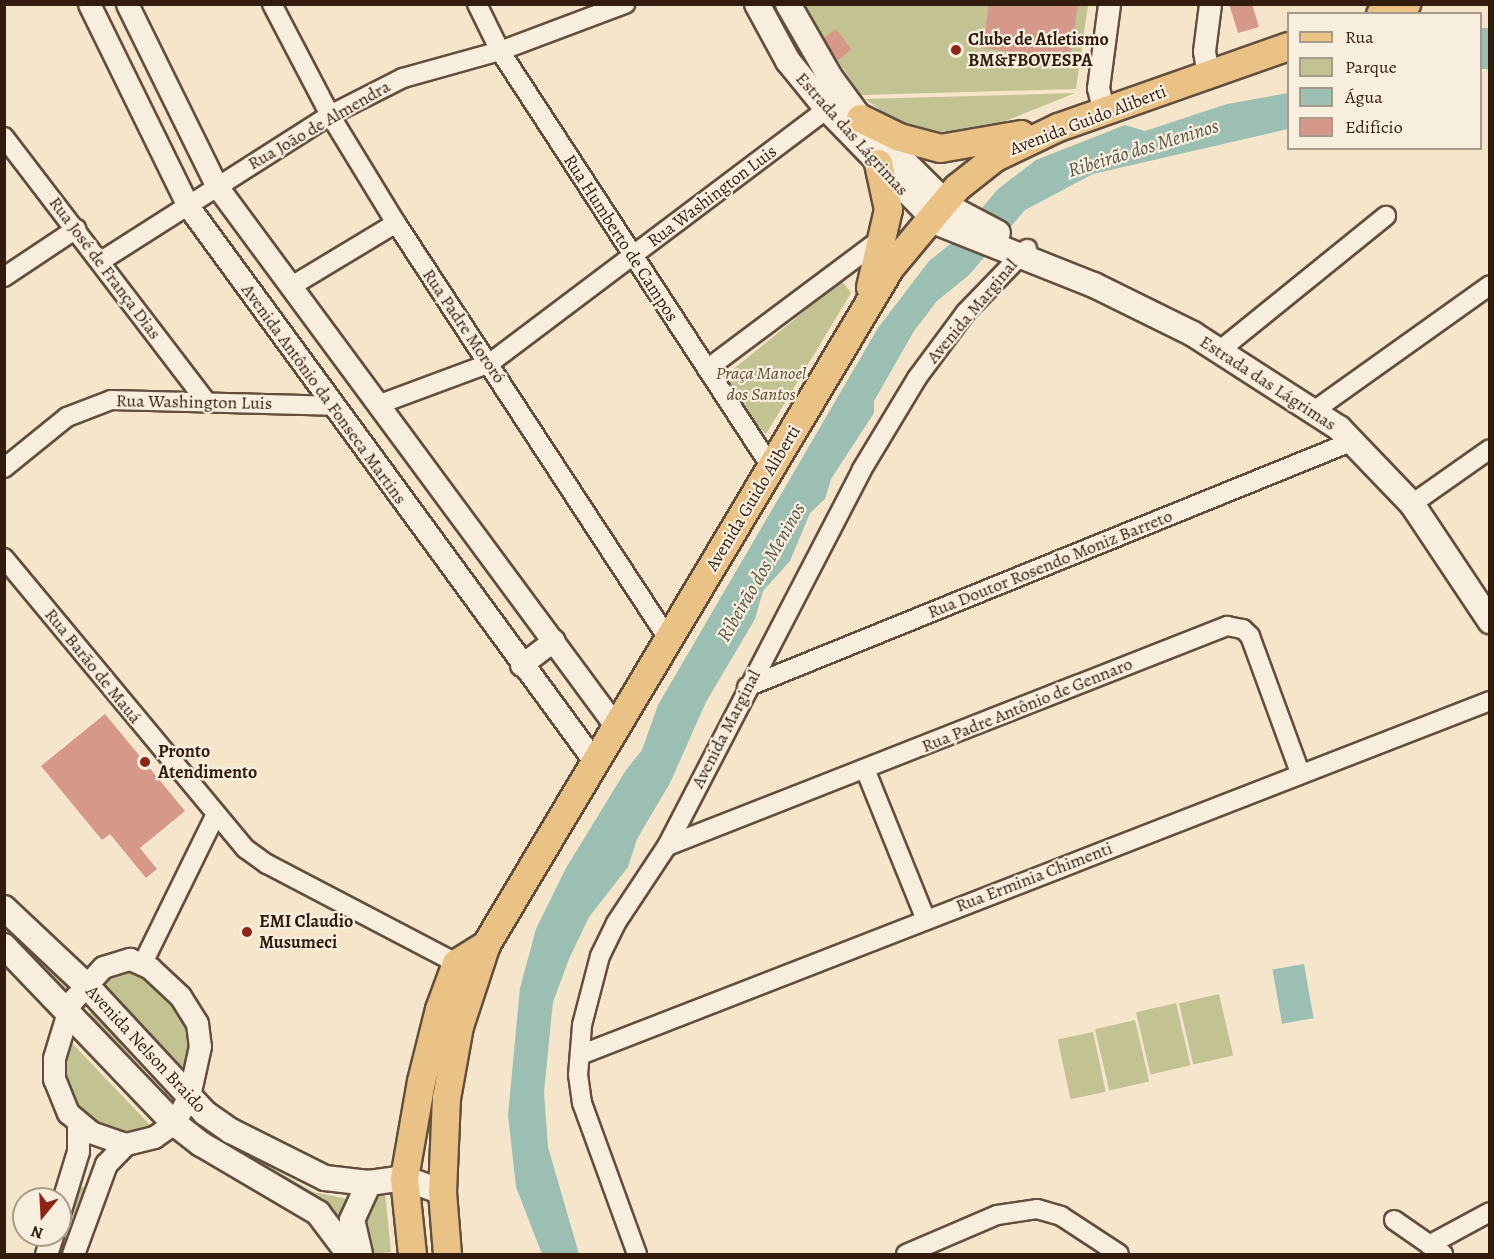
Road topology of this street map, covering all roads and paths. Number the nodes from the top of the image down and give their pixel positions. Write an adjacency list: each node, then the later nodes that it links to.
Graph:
1 (89, 4): 23 (street, Avenida Antônio da Fonseca Martins)
2 (127, 4): 22 (street, Avenida Antônio da Fonseca Martins)
3 (272, 4): 17 (street, Rua Padre Mororó)
4 (477, 4): 13 (street, Rua Humberto de Campos)
5 (625, 4): 13 (street, Rua João de Almendra)
6 (757, 4): 15 (main road, Estrada das Lágrimas)
7 (788, 4): 18 (main road, Estrada das Lágrimas)
8 (1109, 4): 16 (street)
9 (1210, 4): 14 (street)
10 (1406, 4): 11 (main road)
11 (1385, 12)
12 (1287, 46): 14 (main road, Avenida Guido Aliberti)
13 (500, 51): 17 (street, Rua João de Almendra); 30 (street, Rua Humberto de Campos)
14 (1208, 74): 16 (main road, Avenida Guido Aliberti)
15 (827, 110): 21 (main road, Estrada das Lágrimas); 30 (street, Rua Washington Luis)
16 (1104, 112): 19 (main road, Avenida Guido Aliberti)
17 (330, 115): 22 (street, Rua João de Almendra); 26 (street, Rua Padre Mororó)
18 (860, 118): 19 (main road); 24 (main road, Estrada das Lágrimas)
19 (1058, 128): 24 (main road, Avenida Guido Aliberti)
20 (4, 137): 27 (street, Rua José de França Dias)
21 (878, 163): 24 (main road, Estrada das Lágrimas); 28 (main road)
22 (216, 185): 23 (street, Rua João de Almendra); 34 (street, Avenida Antônio da Fonseca Martins)
23 (188, 206): 31 (street, Rua João de Almendra); 41 (street, Avenida Antônio da Fonseca Martins)
24 (937, 209): 29 (main road, Estrada das Lágrimas); 35 (main road, Avenida Guido Aliberti)
25 (1386, 216): 36 (street)
26 (396, 223): 34 (street); 37 (street, Rua Padre Mororó)
27 (76, 229): 31 (street, Rua José de França Dias); 32 (street)
28 (882, 238): 35 (main road); 38 (street)
29 (1022, 252): 36 (main road, Estrada das Lágrimas); 53 (street, Avenida Marginal)
30 (632, 257): 37 (street, Rua Washington Luis); 38 (street, Rua Humberto de Campos)
31 (101, 261): 39 (street, Rua José de França Dias)
32 (4, 277)
33 (1490, 285): 42 (street)
34 (290, 287): 40 (street, Avenida Antônio da Fonseca Martins)
35 (864, 311): 45 (main road, Avenida Guido Aliberti)
36 (1219, 351): 42 (main road, Estrada das Lágrimas)
37 (490, 363): 40 (street, Rua Washington Luis); 51 (street, Rua Padre Mororó)
38 (707, 369): 45 (street, Rua Humberto de Campos)
39 (205, 400): 41 (street, Rua Washington Luis); 46 (street, Rua Washington Luis)
40 (380, 404): 50 (street, Avenida Antônio da Fonseca Martins)
41 (333, 406): 52 (street, Avenida Antônio da Fonseca Martins)
42 (1315, 411): 43 (main road, Estrada das Lágrimas)
43 (1353, 441): 47 (main road, Estrada das Lágrimas); 53 (street, Rua Doutor Rosendo Moniz Barreto)
44 (1490, 449): 47 (street)
45 (771, 467): 51 (main road, Avenida Guido Aliberti)
46 (4, 468)
47 (1412, 504): 49 (main road, Estrada das Lágrimas)
48 (4, 558): 59 (street, Rua Barão de Mauá)
49 (1490, 621)
50 (555, 640): 52 (street); 55 (street, Avenida Antônio da Fonseca Martins)
51 (669, 640): 55 (main road, Avenida Guido Aliberti)
52 (521, 665): 56 (street, Avenida Antônio da Fonseca Martins)
53 (747, 687): 60 (street, Avenida Marginal)
54 (1490, 701): 58 (street, Rua Erminia Chimenti)
55 (617, 728): 56 (main road, Avenida Guido Aliberti)
56 (595, 762): 65 (main road, Avenida Guido Aliberti)
57 (865, 769): 58 (street, Rua Padre Antônio de Gennaro); 60 (street, Rua Padre Antônio de Gennaro); 62 (street)
58 (1300, 773): 62 (street, Rua Erminia Chimenti)
59 (215, 816): 64 (street); 65 (street, Rua Barão de Mauá)
60 (666, 846): 68 (street, Avenida Marginal)
61 (4, 908): 66 (main road, Avenida Nelson Braido)
62 (926, 920): 68 (street, Rua Erminia Chimenti)
63 (4, 946): 67 (main road, Avenida Nelson Braido)
64 (142, 963): 66 (street); 69 (street)
65 (466, 968): 73 (main road); 76 (main road)
66 (86, 985): 67 (street); 69 (main road, Avenida Nelson Braido)
67 (67, 1010): 70 (street); 71 (main road, Avenida Nelson Braido)
68 (580, 1055): 85 (street, Avenida Marginal)
69 (189, 1096): 71 (street); 74 (main road, Avenida Nelson Braido)
70 (78, 1123): 72 (street); 75 (street)
71 (174, 1123): 72 (street); 81 (main road, Avenida Nelson Braido)
72 (125, 1144): 80 (street)
73 (404, 1178): 74 (main road, Avenida Nelson Braido); 76 (main road, Avenida Nelson Braido); 83 (main road)
74 (369, 1184): 82 (main road)
75 (67, 1187)
76 (442, 1192): 84 (main road)
77 (1490, 1212): 79 (street)
78 (1394, 1221): 79 (street)
79 (1436, 1250)
80 (73, 1254)
81 (349, 1254)
82 (360, 1254)
83 (412, 1254)
84 (447, 1254)
85 (637, 1254)
86 (906, 1254): 87 (street)
87 (1119, 1254)

